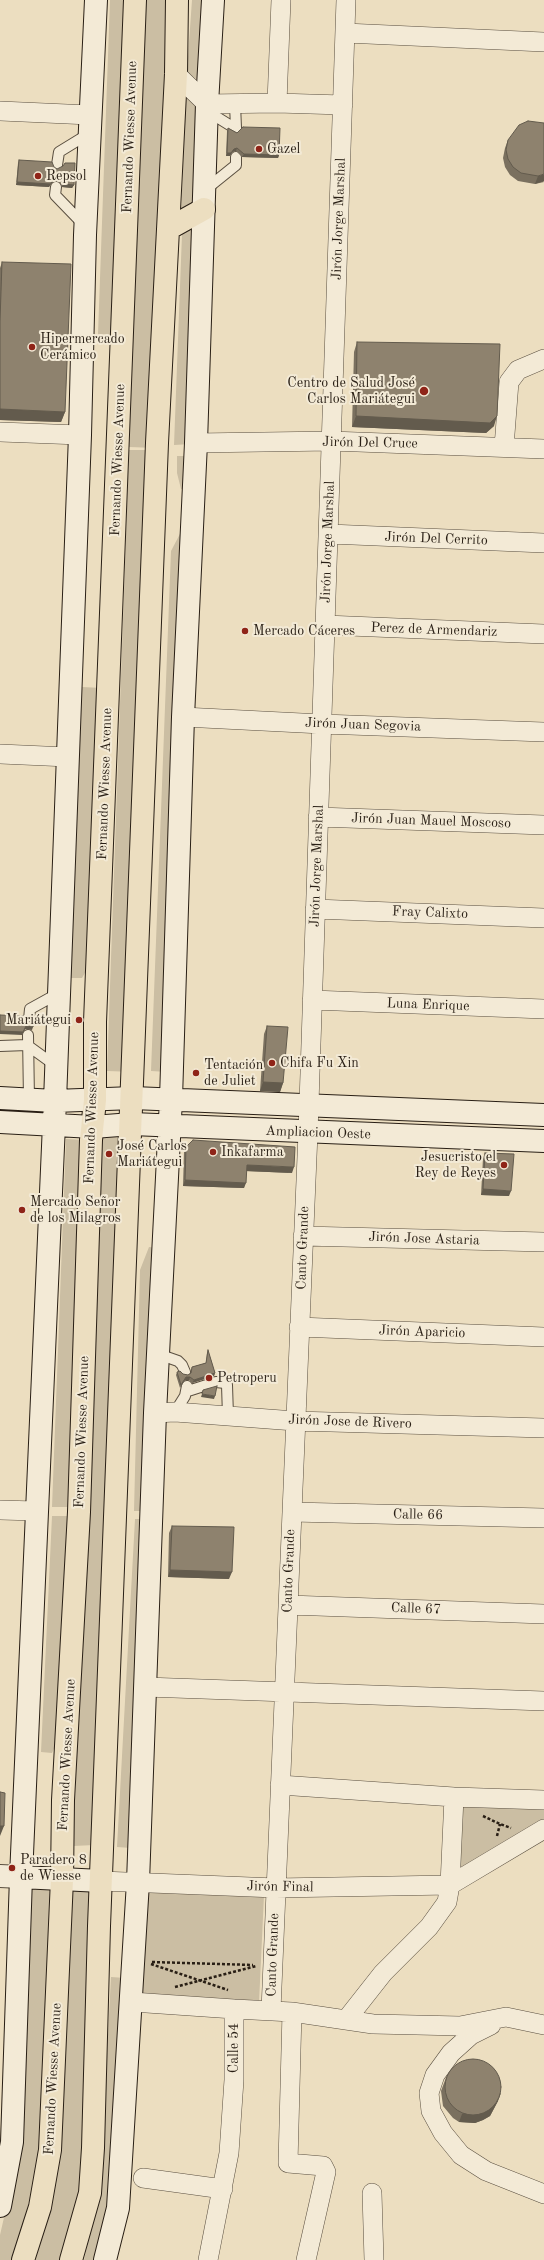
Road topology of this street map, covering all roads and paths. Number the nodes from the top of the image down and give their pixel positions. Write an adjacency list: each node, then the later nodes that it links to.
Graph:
1 (96, 0): 15 (main road)
2 (135, 0): 53 (main road, Fernando Wiesse Avenue)
3 (177, 0): 9 (main road)
4 (213, 0): 13 (main road)
5 (281, 0): 10 (street)
6 (346, 0): 7 (street, Jirón Jorge Marshal)
7 (345, 33): 8 (street); 12 (street, Jirón Jorge Marshal)
8 (544, 42)
9 (176, 74): 13 (street); 21 (main road)
10 (277, 103): 11 (street); 12 (street)
11 (235, 104): 13 (street); 13 (lane)
12 (343, 105): 25 (street, Jirón Jorge Marshal)
13 (207, 108): 19 (main road)
14 (0, 111): 15 (street)
15 (90, 124): 17 (lane); 20 (main road)
16 (236, 157): 19 (lane)
17 (57, 165)
18 (56, 187): 20 (lane)
19 (204, 200): 21 (main road); 26 (main road)
20 (85, 226): 24 (main road)
21 (168, 229): 50 (main road)
22 (544, 358): 27 (street)
23 (0, 432): 24 (street)
24 (80, 436): 37 (main road)
25 (331, 441): 26 (street, Jirón Del Cruce); 27 (street, Jirón Del Cruce); 29 (street, Jirón Jorge Marshal)
26 (196, 442): 33 (main road)
27 (504, 447): 28 (street, Jirón Del Cruce)
28 (544, 449)
29 (329, 534): 30 (street, Jirón Del Cerrito); 31 (street, Jirón Jorge Marshal)
30 (544, 543)
31 (325, 625): 32 (street, Perez de Armendariz); 34 (street, Jirón Jorge Marshal)
32 (544, 634)
33 (183, 717): 34 (street, Jirón Juan Segovia); 51 (main road)
34 (322, 724): 35 (street, Jirón Juan Segovia); 38 (street, Jirón Jorge Marshal)
35 (544, 732)
36 (0, 754): 37 (street)
37 (68, 756): 42 (main road)
38 (318, 817): 39 (street, Jirón Juan Mauel Moscoso); 40 (street, Jirón Jorge Marshal)
39 (544, 825)
40 (315, 909): 41 (street, Fray Calixto); 43 (street, Jirón Jorge Marshal)
41 (544, 918)
42 (59, 993): 45 (lane); 48 (main road)
43 (312, 1000): 44 (street, Luna Enrique); 55 (street, Jirón Jorge Marshal)
44 (544, 1009)
45 (28, 1019)
46 (28, 1040): 47 (lane); 48 (lane); 52 (lane)
47 (0, 1046)
48 (56, 1066): 54 (main road)
49 (0, 1098): 52 (main road, Ampliacion Oeste)
50 (133, 1098): 51 (main road, Ampliacion Oeste); 53 (main road, Ampliacion Oeste); 58 (main road)
51 (171, 1099): 55 (main road, Ampliacion Oeste); 60 (main road)
52 (29, 1100): 54 (main road, Ampliacion Oeste)
53 (94, 1100): 54 (main road, Ampliacion Oeste); 61 (main road, Fernando Wiesse Avenue)
54 (55, 1101): 59 (main road)
55 (308, 1106): 56 (main road, Ampliacion Oeste); 62 (street, Jirón Jorge Marshal)
56 (544, 1115)
57 (0, 1122): 59 (main road, Ampliacion Oeste)
58 (132, 1124): 60 (main road, Ampliacion Oeste); 61 (main road, Ampliacion Oeste); 91 (main road)
59 (53, 1125): 61 (main road, Ampliacion Oeste); 75 (main road)
60 (168, 1126): 62 (main road, Ampliacion Oeste); 68 (main road)
61 (92, 1127): 90 (main road, Fernando Wiesse Avenue)
62 (308, 1133): 63 (main road, Ampliacion Oeste); 64 (street, Canto Grande)
63 (544, 1140)
64 (303, 1236): 65 (street, Jirón Jose Astaria); 66 (street, Canto Grande)
65 (544, 1242)
66 (299, 1327): 67 (street, Jirón Aparicio); 72 (street, Canto Grande)
67 (544, 1337)
68 (158, 1354): 69 (lane); 70 (main road)
69 (185, 1372)
70 (165, 1413): 71 (street, Jirón Jose de Rivero); 71 (lane); 80 (main road)
71 (228, 1416): 72 (street, Jirón Jose de Rivero)
72 (295, 1421): 73 (street, Jirón Jose de Rivero); 76 (street, Canto Grande)
73 (544, 1428)
74 (0, 1510): 75 (street)
75 (36, 1511): 89 (main road)
76 (292, 1512): 77 (street, Calle 66); 78 (street, Canto Grande)
77 (544, 1518)
78 (288, 1605): 79 (street, Calle 67); 81 (street, Canto Grande)
79 (544, 1614)
80 (145, 1687): 81 (street); 92 (main road)
81 (284, 1693): 82 (street); 83 (street, Canto Grande)
82 (544, 1701)
83 (280, 1785): 84 (street); 94 (street, Canto Grande)
84 (454, 1797): 85 (street); 93 (street)
85 (544, 1800)
86 (478, 1813): 88 (path)
87 (544, 1828): 93 (street)
88 (514, 1829)
89 (11, 1876): 90 (main road, Jirón Final); 106 (main road)
90 (62, 1879): 91 (main road, Jirón Final); 112 (main road, Fernando Wiesse Avenue)
91 (101, 1881): 92 (street, Jirón Final); 113 (main road)
92 (138, 1882): 94 (street, Jirón Final); 100 (main road)
93 (450, 1885): 94 (street, Jirón Final); 104 (street)
94 (276, 1888): 101 (street, Canto Grande)
95 (257, 1965): 96 (path); 97 (path); 97 (path)
96 (257, 1972)
97 (199, 1980): 98 (path); 99 (path)
98 (172, 1988)
99 (234, 2001): 100 (street, Calle 54); 101 (street); 108 (street, Calle 54)
100 (132, 2002): 114 (main road)
101 (271, 2010): 102 (street)
102 (292, 2012): 104 (street); 116 (street)
103 (506, 2017): 104 (street); 105 (street); 110 (street)
104 (346, 2020)
105 (544, 2025)
106 (6, 2154): 111 (main road)
107 (143, 2178): 108 (street)
108 (223, 2189): 115 (street, Calle 54)
109 (372, 2193): 117 (street)
110 (544, 2194)
111 (0, 2206)
112 (23, 2260)
113 (71, 2260)
114 (105, 2260)
115 (208, 2260)
116 (306, 2260)
117 (374, 2260)

